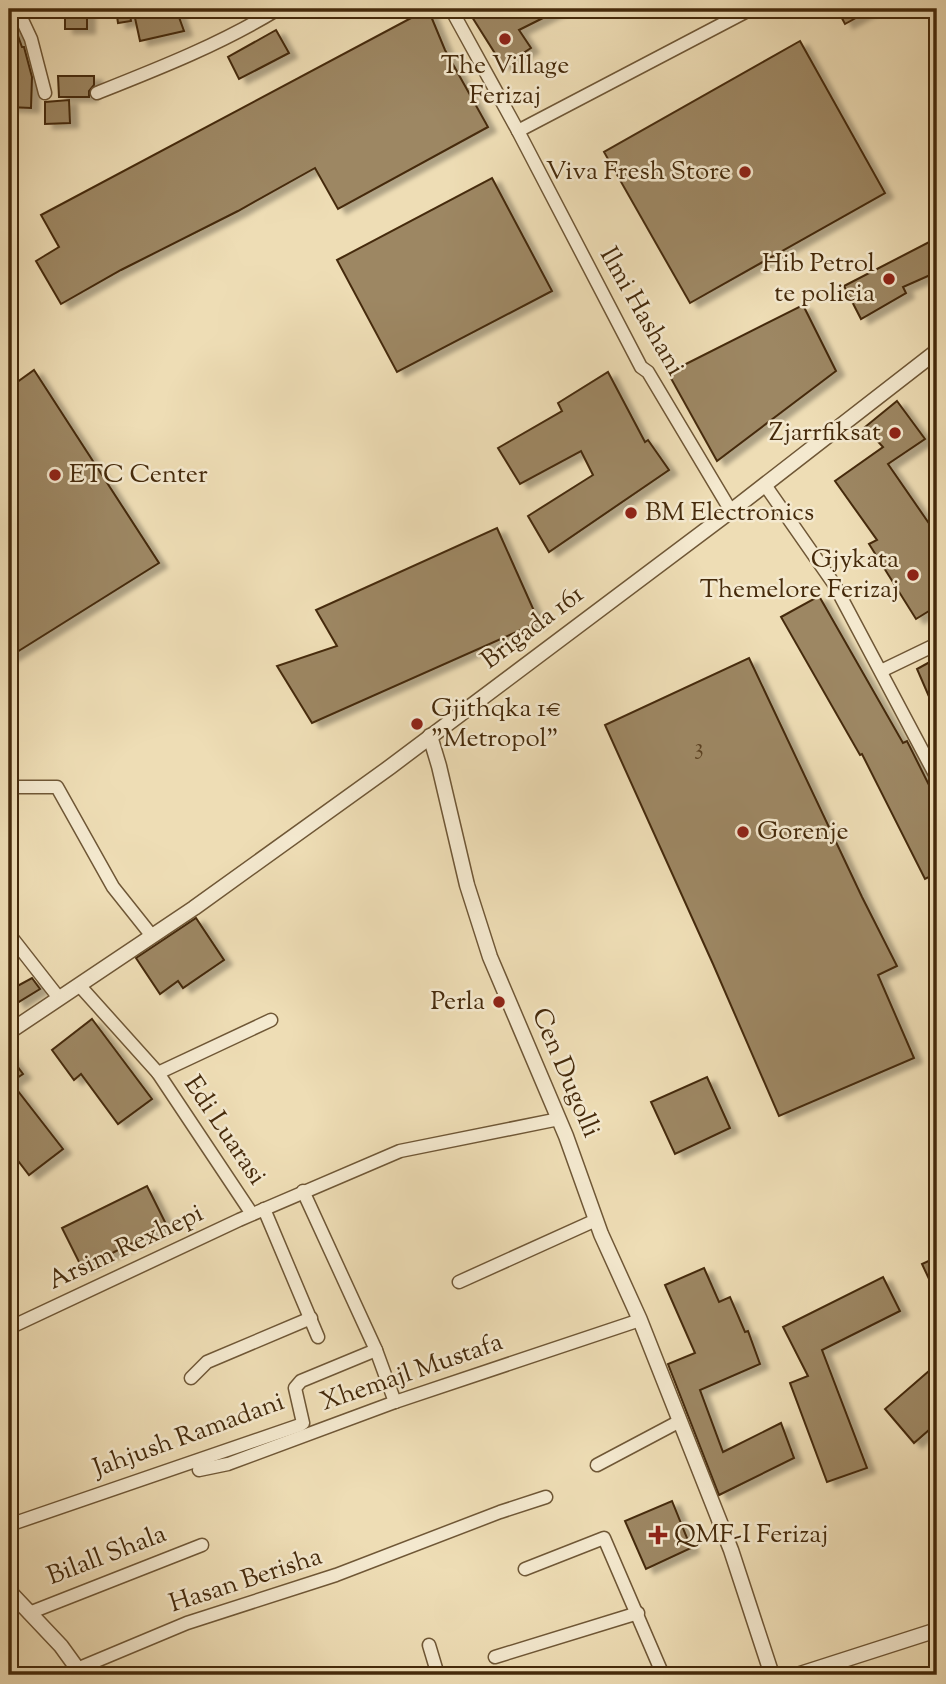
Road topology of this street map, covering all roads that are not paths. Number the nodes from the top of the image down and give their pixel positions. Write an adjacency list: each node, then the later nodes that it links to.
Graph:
1 (17, 9): 5 (street)
2 (278, 9): 6 (street)
3 (451, 9): 7 (street, Ilmi Hashani)
4 (751, 9): 7 (street)
5 (45, 93)
6 (97, 93)
7 (518, 131): 10 (street, Ilmi Hashani)
8 (937, 351): 9 (street, Brigada 161)
9 (765, 485): 10 (street, Brigada 161); 12 (street)
10 (731, 511): 13 (street, Brigada 161)
11 (937, 644): 12 (street)
12 (881, 671): 14 (street)
13 (430, 736): 17 (street, Brigada 161); 23 (street, Cen Dugolli)
14 (937, 778)
15 (9, 787): 17 (street)
16 (9, 934): 19 (street)
17 (152, 936): 18 (street, Brigada 161)
18 (79, 985): 19 (street, Brigada 161); 22 (street, Edi Luarasi)
19 (59, 998): 21 (street, Brigada 161)
20 (271, 1020): 22 (street, Edi Luarasi)
21 (9, 1032)
22 (158, 1073): 25 (street, Edi Luarasi)
23 (559, 1119): 24 (street, Arsim Rexhepi); 26 (street, Cen Dugolli)
24 (303, 1191): 25 (street, Arsim Rexhepi); 32 (street)
25 (258, 1211): 28 (street); 30 (street, Arsim Rexhepi)
26 (596, 1220): 27 (street); 29 (street, Cen Dugolli)
27 (459, 1282)
28 (311, 1318): 31 (street); 33 (street)
29 (640, 1320): 34 (street, Xhemajl Mustafa); 35 (street, Cen Dugolli)
30 (9, 1328)
31 (318, 1337)
32 (376, 1350): 34 (street); 39 (street, Jahjush Ramadani)
33 (191, 1378)
34 (395, 1402): 37 (street, Xhemajl Mustafa)
35 (680, 1422): 36 (street); 51 (street, Cen Dugolli)
36 (597, 1465)
37 (199, 1470)
38 (545, 1497): 48 (street, Hasan Berisha)
39 (9, 1525)
40 (202, 1545): 43 (street, Bilall Shala)
41 (525, 1569): 44 (street)
42 (9, 1591): 43 (street, Bilall Shala)
43 (29, 1613): 48 (street, Bilall Shala)
44 (638, 1613): 47 (street); 50 (street)
45 (937, 1630): 52 (street)
46 (429, 1645): 49 (street)
47 (495, 1657)
48 (80, 1672)
49 (438, 1675)
50 (663, 1675)
51 (772, 1675)
52 (797, 1675)

